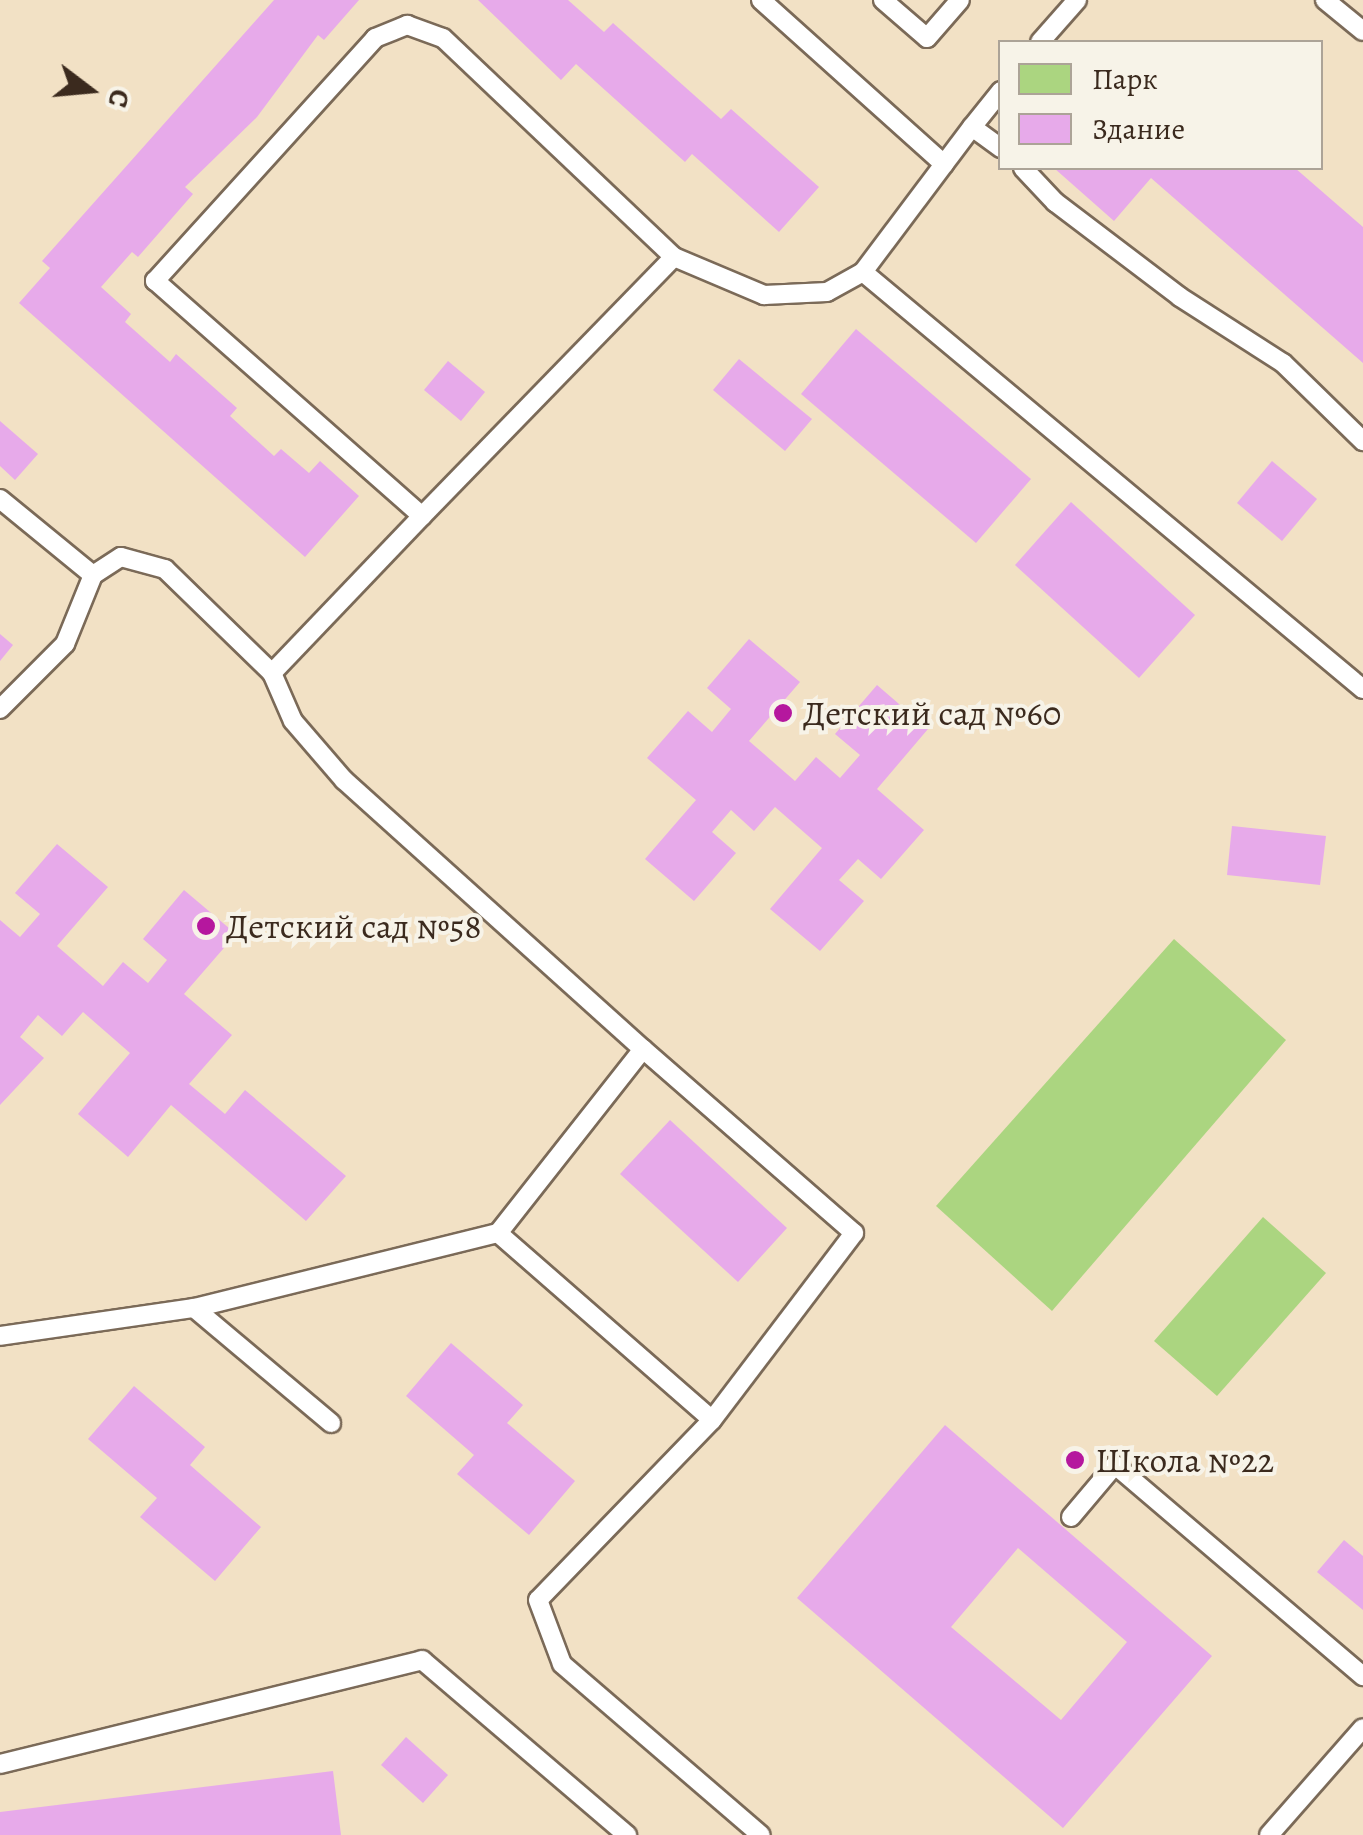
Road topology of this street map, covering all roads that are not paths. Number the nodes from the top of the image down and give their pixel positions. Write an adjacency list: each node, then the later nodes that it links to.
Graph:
1 (761, 0): 11 (lane)
2 (883, 0): 3 (lane)
3 (960, 0)
4 (1077, 0): 7 (lane)
5 (1325, 0): 6 (lane)
6 (1363, 31)
7 (1042, 40)
8 (998, 94): 9 (lane)
9 (972, 127): 10 (lane); 11 (lane)
10 (998, 146)
11 (944, 164): 14 (lane)
12 (1025, 170): 15 (lane)
13 (674, 257): 14 (lane); 17 (lane); 17 (lane)
14 (863, 272): 20 (lane)
15 (1363, 441)
16 (0, 499): 18 (lane)
17 (422, 516): 19 (lane)
18 (92, 575): 19 (lane); 21 (lane)
19 (272, 674): 22 (lane)
20 (1363, 689)
21 (0, 708)
22 (644, 1049): 23 (lane); 26 (lane)
23 (498, 1233): 24 (lane); 26 (lane)
24 (194, 1308): 25 (lane); 27 (lane)
25 (0, 1336)
26 (712, 1420): 33 (lane)
27 (331, 1423)
28 (1071, 1518): 29 (lane)
29 (1363, 1676)
30 (1363, 1728): 34 (lane)
31 (0, 1764): 32 (lane)
32 (627, 1835)
33 (761, 1835)
34 (1269, 1835)

